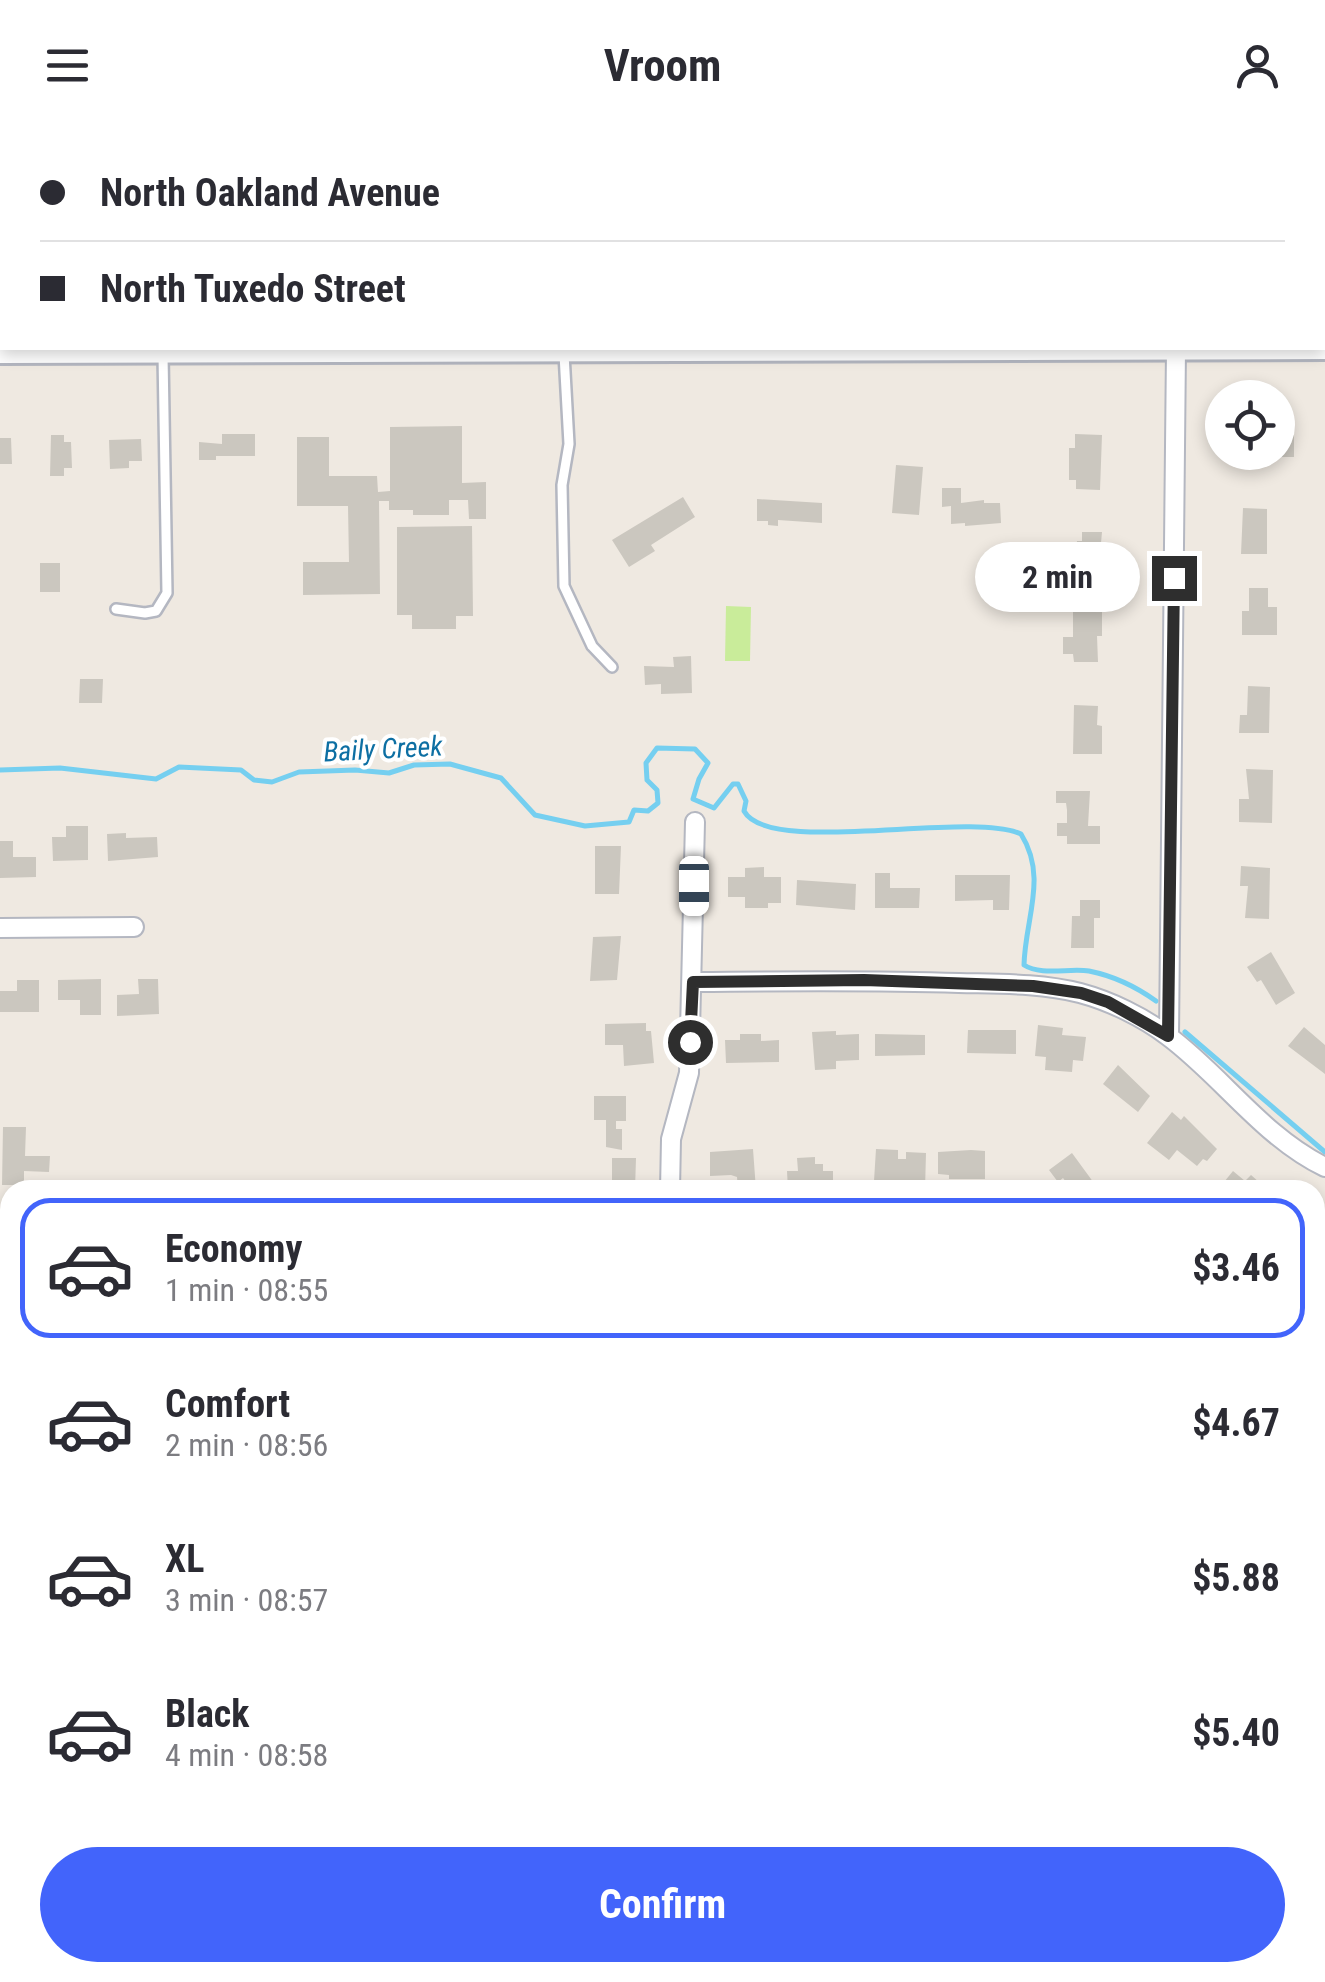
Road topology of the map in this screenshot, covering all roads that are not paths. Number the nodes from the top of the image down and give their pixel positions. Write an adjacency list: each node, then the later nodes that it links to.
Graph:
1 (619, 350): 3 (main road)
2 (1176, 350): 12 (street)
3 (564, 351): 5 (main road); 7 (lane)
4 (0, 352): 5 (main road)
5 (163, 352): 6 (lane)
6 (116, 609)
7 (612, 667)
8 (695, 822): 11 (street)
9 (134, 927): 10 (street)
10 (0, 928)
11 (693, 982): 12 (street); 14 (street)
12 (1168, 1036): 13 (street)
13 (1325, 1167)
14 (670, 1180)

